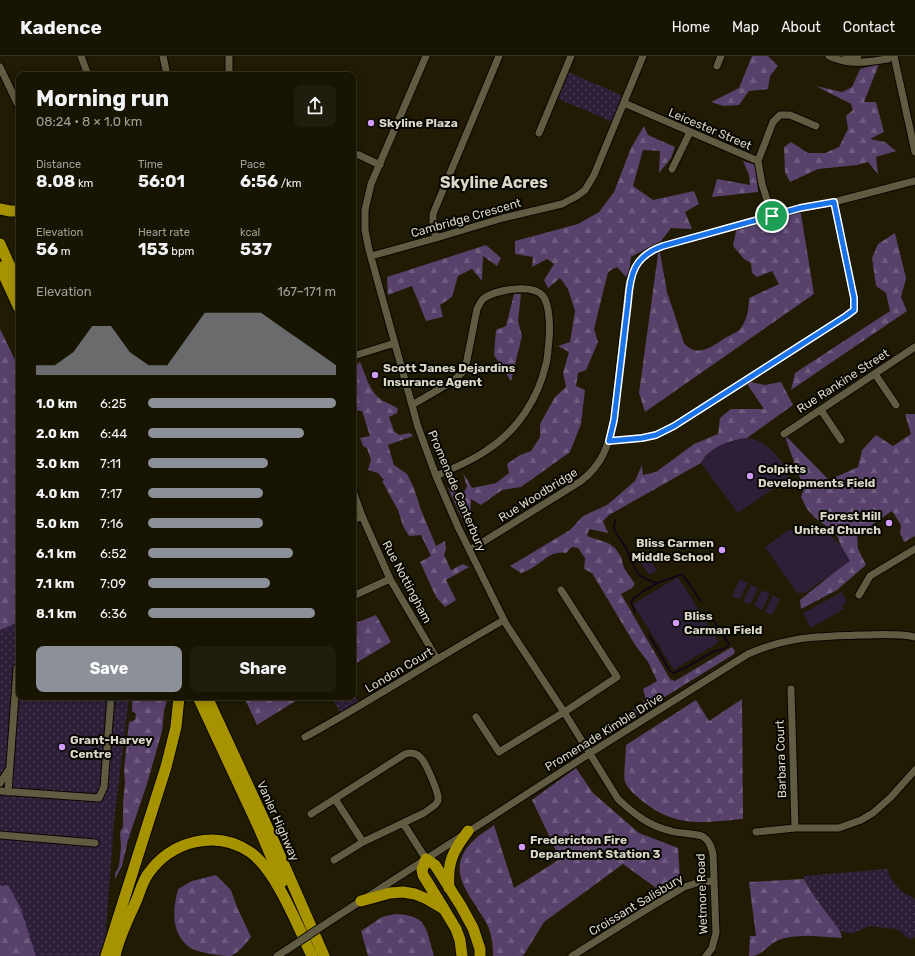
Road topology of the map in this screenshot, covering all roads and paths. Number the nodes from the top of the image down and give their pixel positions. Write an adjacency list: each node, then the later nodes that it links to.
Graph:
1 (81, 56): 16 (street)
2 (162, 56): 17 (street)
3 (229, 56): 18 (street)
4 (426, 56): 27 (street, Promenade Canterbury)
5 (499, 56): 34 (street)
6 (571, 56): 23 (street)
7 (643, 56): 20 (street, Cambridge Crescent)
8 (721, 56): 14 (street)
9 (829, 56): 13 (street)
10 (858, 56): 13 (street)
11 (890, 56): 13 (street)
12 (894, 56): 24 (street)
13 (840, 60)
14 (717, 66)
15 (0, 67): 19 (street)
16 (87, 72)
17 (166, 72)
18 (230, 72)
19 (16, 100)
20 (624, 103): 22 (street, Leicester Street); 34 (street, Cambridge Crescent)
21 (816, 126): 26 (street)
22 (690, 132): 26 (street, Leicester Street); 28 (street)
23 (539, 133)
24 (915, 152)
25 (356, 155): 27 (street)
26 (758, 161): 33 (street, Leicester Street)
27 (380, 165): 36 (street, Promenade Canterbury)
28 (672, 169)
29 (915, 181): 30 (street, Rue Woodbridge)
30 (834, 202): 33 (street, Rue Woodbridge); 49 (street)
31 (0, 209): 32 (highway)
32 (16, 211)
33 (772, 216): 49 (street, Rue Woodbridge)
34 (436, 238): 36 (street, Cambridge Crescent)
35 (0, 244): 38 (highway)
36 (371, 256): 40 (street, Promenade Canterbury)
37 (0, 266): 39 (highway)
38 (16, 279)
39 (16, 301)
40 (395, 343): 42 (street); 44 (street, Promenade Canterbury)
41 (915, 347): 43 (street, Rue Rankine Street)
42 (356, 355)
43 (875, 374): 45 (street); 46 (street, Rue Rankine Street)
44 (412, 405): 50 (street, Promenade Canterbury); 50 (street)
45 (896, 405)
46 (821, 410): 47 (street, Rue Rankine Street); 48 (street)
47 (784, 434)
48 (841, 440)
49 (609, 441): 55 (street, Rue Woodbridge)
50 (436, 476): 55 (street, Promenade Canterbury)
51 (356, 499): 52 (street, Rue Nottingham)
52 (362, 516): 53 (street); 56 (street, Rue Nottingham)
53 (356, 519)
54 (915, 549): 59 (street)
55 (470, 550): 60 (street, Promenade Canterbury)
56 (390, 579): 58 (street); 62 (street, Rue Nottingham)
57 (561, 590): 69 (street)
58 (356, 595)
59 (859, 595)
60 (504, 620): 62 (street, London Court); 69 (street, Promenade Canterbury)
61 (915, 637): 72 (street, Promenade Kimble Drive)
62 (437, 659): 71 (street, London Court)
63 (16, 681): 73 (street)
64 (791, 689): 80 (street, Barbara Court)
65 (111, 700): 76 (street)
66 (179, 700): 93 (highway)
67 (199, 700): 92 (highway, Vanier Highway)
68 (208, 700): 92 (highway, Vanier Highway)
69 (564, 712): 70 (street); 72 (street, Promenade Canterbury)
70 (476, 717)
71 (305, 737)
72 (590, 753): 81 (street, Promenade Kimble Drive); 88 (street, Wetmore Road)
73 (9, 769): 75 (street); 76 (street)
74 (915, 770): 80 (street)
75 (0, 783)
76 (4, 792)
77 (335, 799): 78 (street); 79 (street); 84 (street)
78 (312, 814)
79 (403, 823): 84 (street); 86 (street)
80 (795, 828): 82 (street)
81 (468, 831): 86 (street, Promenade Kimble Drive); 89 (highway)
82 (756, 832)
83 (0, 835): 85 (street)
84 (363, 842): 87 (street)
85 (95, 843)
86 (426, 859): 89 (highway); 90 (street, Promenade Kimble Drive); 91 (highway)
87 (334, 860)
88 (714, 881): 98 (street, Croissant Salisbury); 99 (street, Wetmore Road)
89 (449, 888): 97 (highway)
90 (362, 900): 91 (highway); 95 (street, Promenade Kimble Drive, bridge)
91 (444, 909): 96 (highway)
92 (319, 955): 94 (highway)
93 (106, 956)
94 (115, 956)
95 (277, 956)
96 (462, 956)
97 (480, 956)
98 (572, 956)
99 (706, 956)

